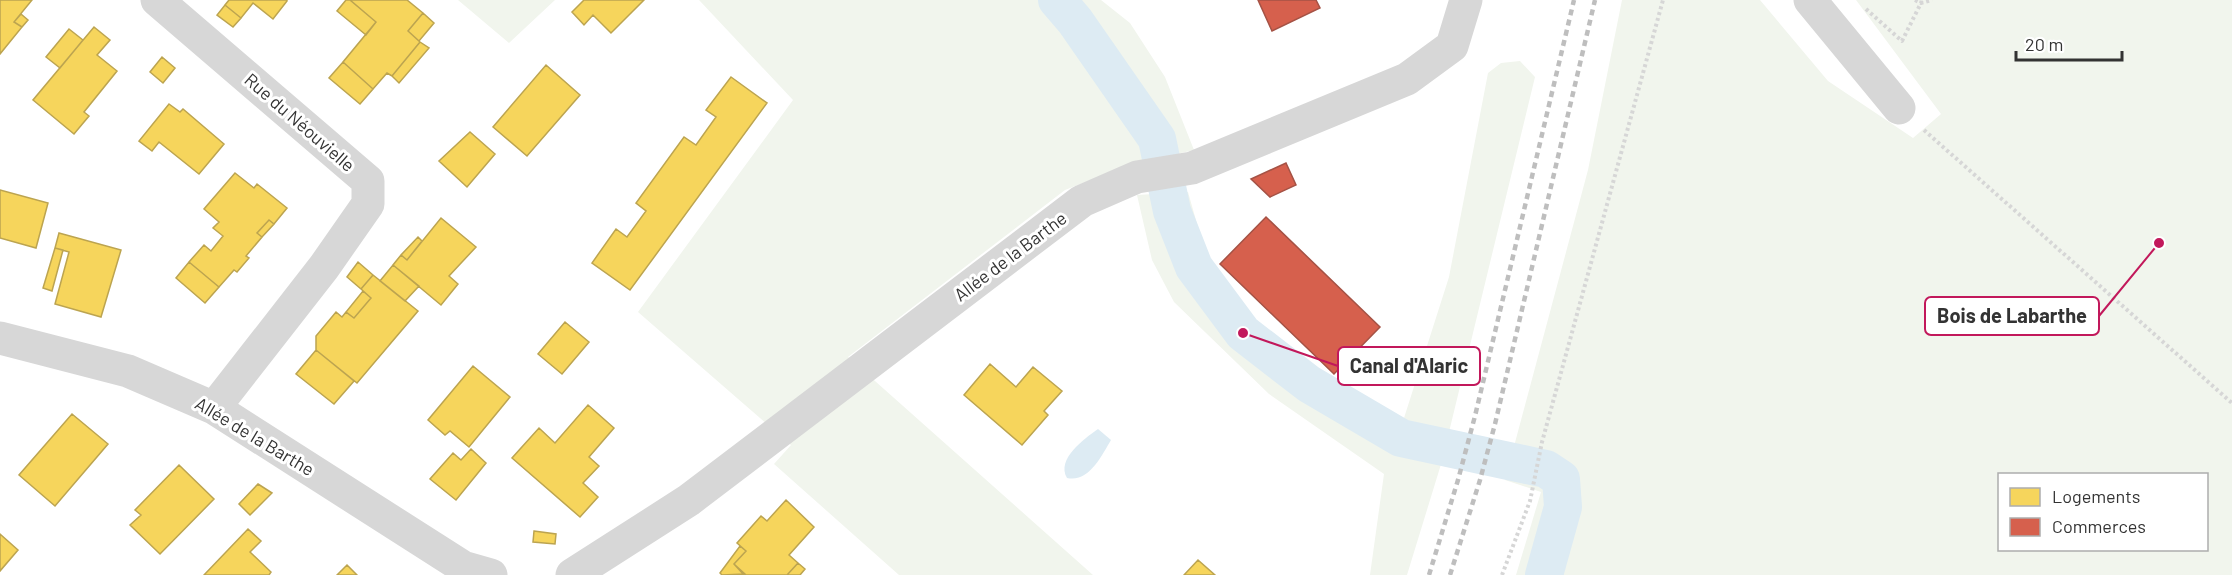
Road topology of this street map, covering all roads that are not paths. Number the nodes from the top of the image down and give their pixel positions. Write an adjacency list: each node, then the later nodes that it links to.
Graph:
1 (157, 0): 6 (street, Rue du Néouvielle)
2 (1466, 0): 8 (street, Allée de la Barthe)
3 (1810, 0): 4 (street)
4 (1899, 108)
5 (0, 338): 6 (street, Allée de la Barthe)
6 (214, 408): 7 (street, Allée de la Barthe)
7 (491, 575)
8 (572, 575)

